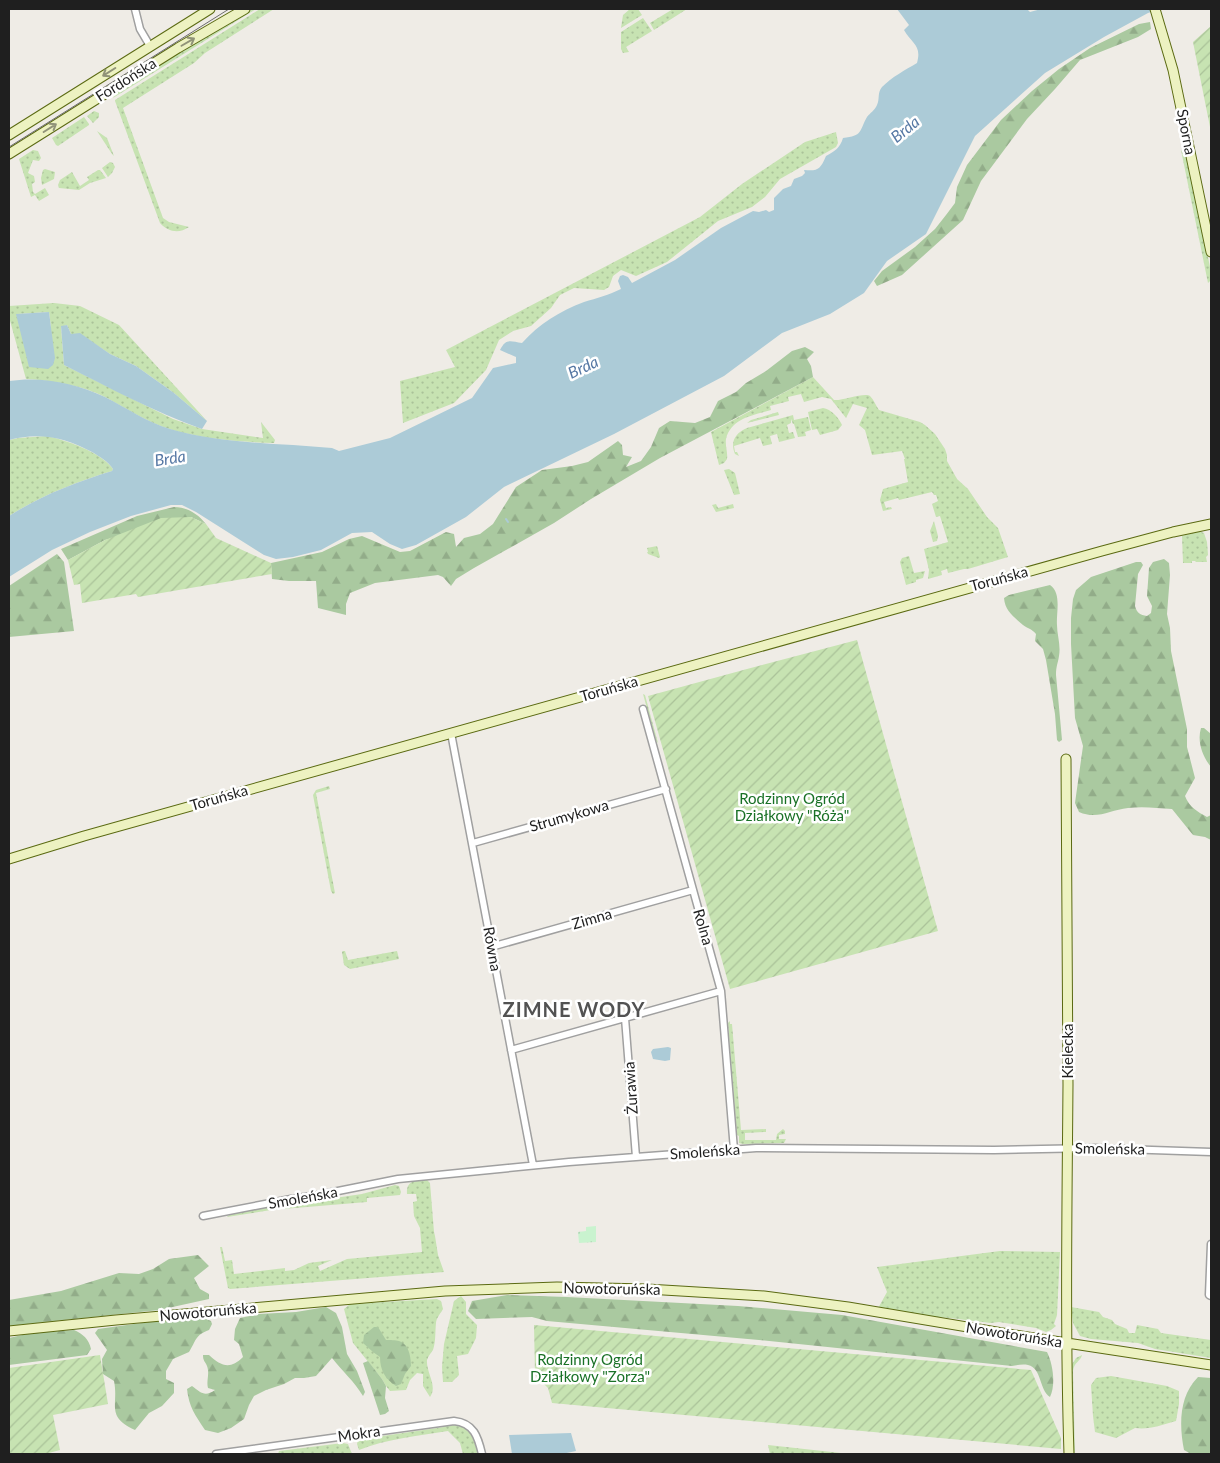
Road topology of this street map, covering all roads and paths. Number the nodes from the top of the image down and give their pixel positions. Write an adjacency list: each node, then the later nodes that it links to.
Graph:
1 (135, 9): 5 (street)
2 (210, 9): 5 (street, Fordońska)
3 (245, 9): 7 (street, Fordońska, one-way to 3)
4 (1156, 11): 8 (street, Sporna)
5 (150, 46): 6 (street, Fordońska, one-way to 6)
6 (9, 135)
7 (9, 154)
8 (1211, 252)
9 (1211, 524): 11 (street, Toruńska)
10 (643, 709): 13 (street, Rolna)
11 (451, 733): 14 (street, Równa); 15 (street, Toruńska)
12 (1066, 759): 21 (street, Kielecka)
13 (666, 789): 14 (street, Strumykowa); 16 (street, Rolna)
14 (473, 843): 17 (street, Równa)
15 (9, 860)
16 (693, 890): 17 (street, Zimna); 18 (street, Rolna)
17 (492, 947): 20 (street, Równa)
18 (721, 991): 19 (street); 22 (street, Rolna)
19 (626, 1018): 20 (street); 24 (street, Żurawia)
20 (511, 1050): 25 (street, Równa)
21 (1066, 1148): 22 (street, Smoleńska); 23 (street, Smoleńska); 30 (street, Kielecka)
22 (734, 1150): 24 (street, Smoleńska)
23 (1211, 1152)
24 (636, 1158): 25 (street, Smoleńska)
25 (533, 1166): 26 (street, Smoleńska)
26 (203, 1216)
27 (1211, 1244): 28 (street)
28 (1210, 1295)
29 (9, 1331): 30 (street, Nowotoruńska)
30 (1066, 1343): 31 (street, Nowotoruńska); 34 (street, Kielecka)
31 (1211, 1365)
32 (216, 1454): 33 (street, Mokra)
33 (482, 1454)
34 (1069, 1454)

